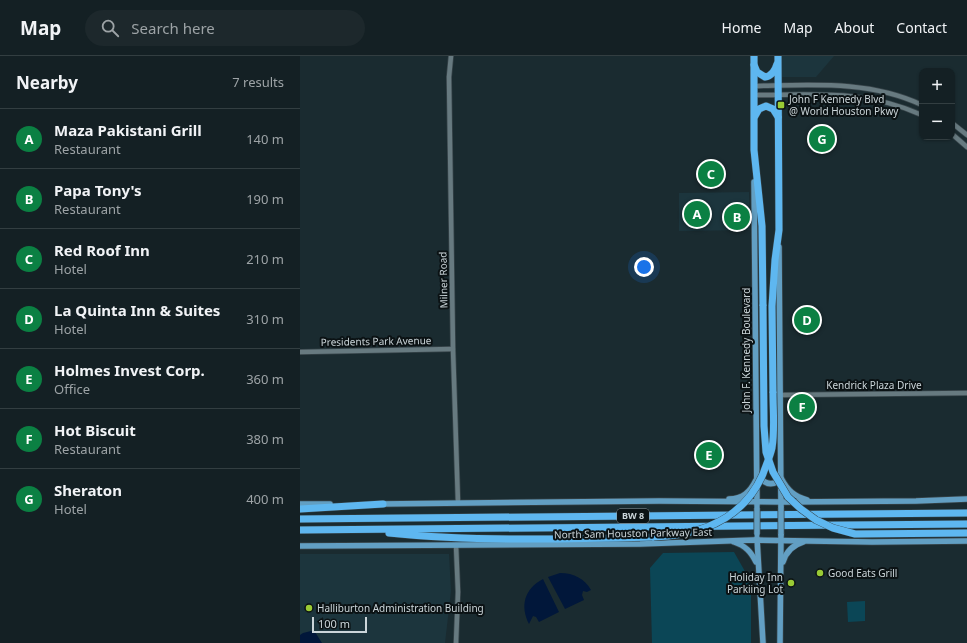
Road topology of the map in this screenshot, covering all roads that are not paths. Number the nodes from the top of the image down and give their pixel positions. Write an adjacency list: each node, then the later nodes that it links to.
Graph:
1 (451, 56): 20 (street, Milner Road)
2 (778, 59): 3 (highway); 5 (highway)
3 (754, 60): 4 (highway, John F. Kennedy Boulevard)
4 (754, 86): 5 (street); 7 (highway, John F. Kennedy Boulevard)
5 (779, 86): 6 (street); 8 (highway)
6 (852, 86): 9 (street); 10 (street)
7 (754, 95): 8 (street); 12 (highway, John F. Kennedy Boulevard)
8 (778, 95): 9 (street); 13 (highway)
9 (851, 96): 11 (street)
10 (919, 104)
11 (919, 114)
12 (755, 116): 13 (highway); 18 (highway, John F. Kennedy Boulevard)
13 (778, 118): 19 (highway)
14 (955, 125): 15 (street)
15 (967, 135)
16 (955, 137): 17 (street)
17 (967, 147)
18 (754, 150): 24 (main road, John F. Kennedy Boulevard); 41 (highway, bridge)
19 (779, 230): 23 (main road); 39 (highway, bridge)
20 (453, 349): 21 (street, Presidents Park Avenue); 30 (street, Milner Road)
21 (300, 352)
22 (967, 394): 23 (street, Kendrick Plaza Drive)
23 (781, 395): 26 (main road)
24 (756, 438): 25 (main road, John F. Kennedy Boulevard); 26 (main road)
25 (757, 476): 28 (main road); 33 (main road, John F. Kennedy Boulevard)
26 (780, 476): 29 (main road); 34 (main road)
27 (967, 499): 29 (main road)
28 (693, 502): 30 (main road); 33 (main road)
29 (814, 502): 34 (main road)
30 (458, 503): 32 (main road)
31 (300, 504): 32 (main road)
32 (383, 504): 35 (highway)
33 (757, 505): 34 (main road); 42 (main road, John F. Kennedy Boulevard, bridge)
34 (781, 505): 44 (main road, bridge)
35 (300, 509)
36 (967, 513): 37 (highway, North Sam Houston Parkway East / BW 8)
37 (300, 520)
38 (967, 524): 39 (highway, North Sam Houston Parkway East / BW 8)
39 (349, 529): 40 (highway, North Sam Houston Parkway East / BW 8)
40 (300, 530)
41 (967, 533)
42 (757, 537): 43 (main road, North Sam Houston Parkway East); 44 (main road, North Sam Houston Parkway East); 49 (main road, John F. Kennedy Boulevard)
43 (730, 540): 47 (main road, North Sam Houston Parkway East); 49 (main road)
44 (781, 541): 45 (main road, North Sam Houston Parkway East); 50 (main road)
45 (807, 541): 46 (main road, North Sam Houston Parkway East); 50 (main road)
46 (967, 541)
47 (456, 545): 48 (main road, North Sam Houston Parkway East); 51 (street)
48 (300, 546)
49 (757, 565): 52 (main road, John F. Kennedy Boulevard)
50 (782, 567): 53 (main road)
51 (456, 643)
52 (763, 643)
53 (780, 643)

